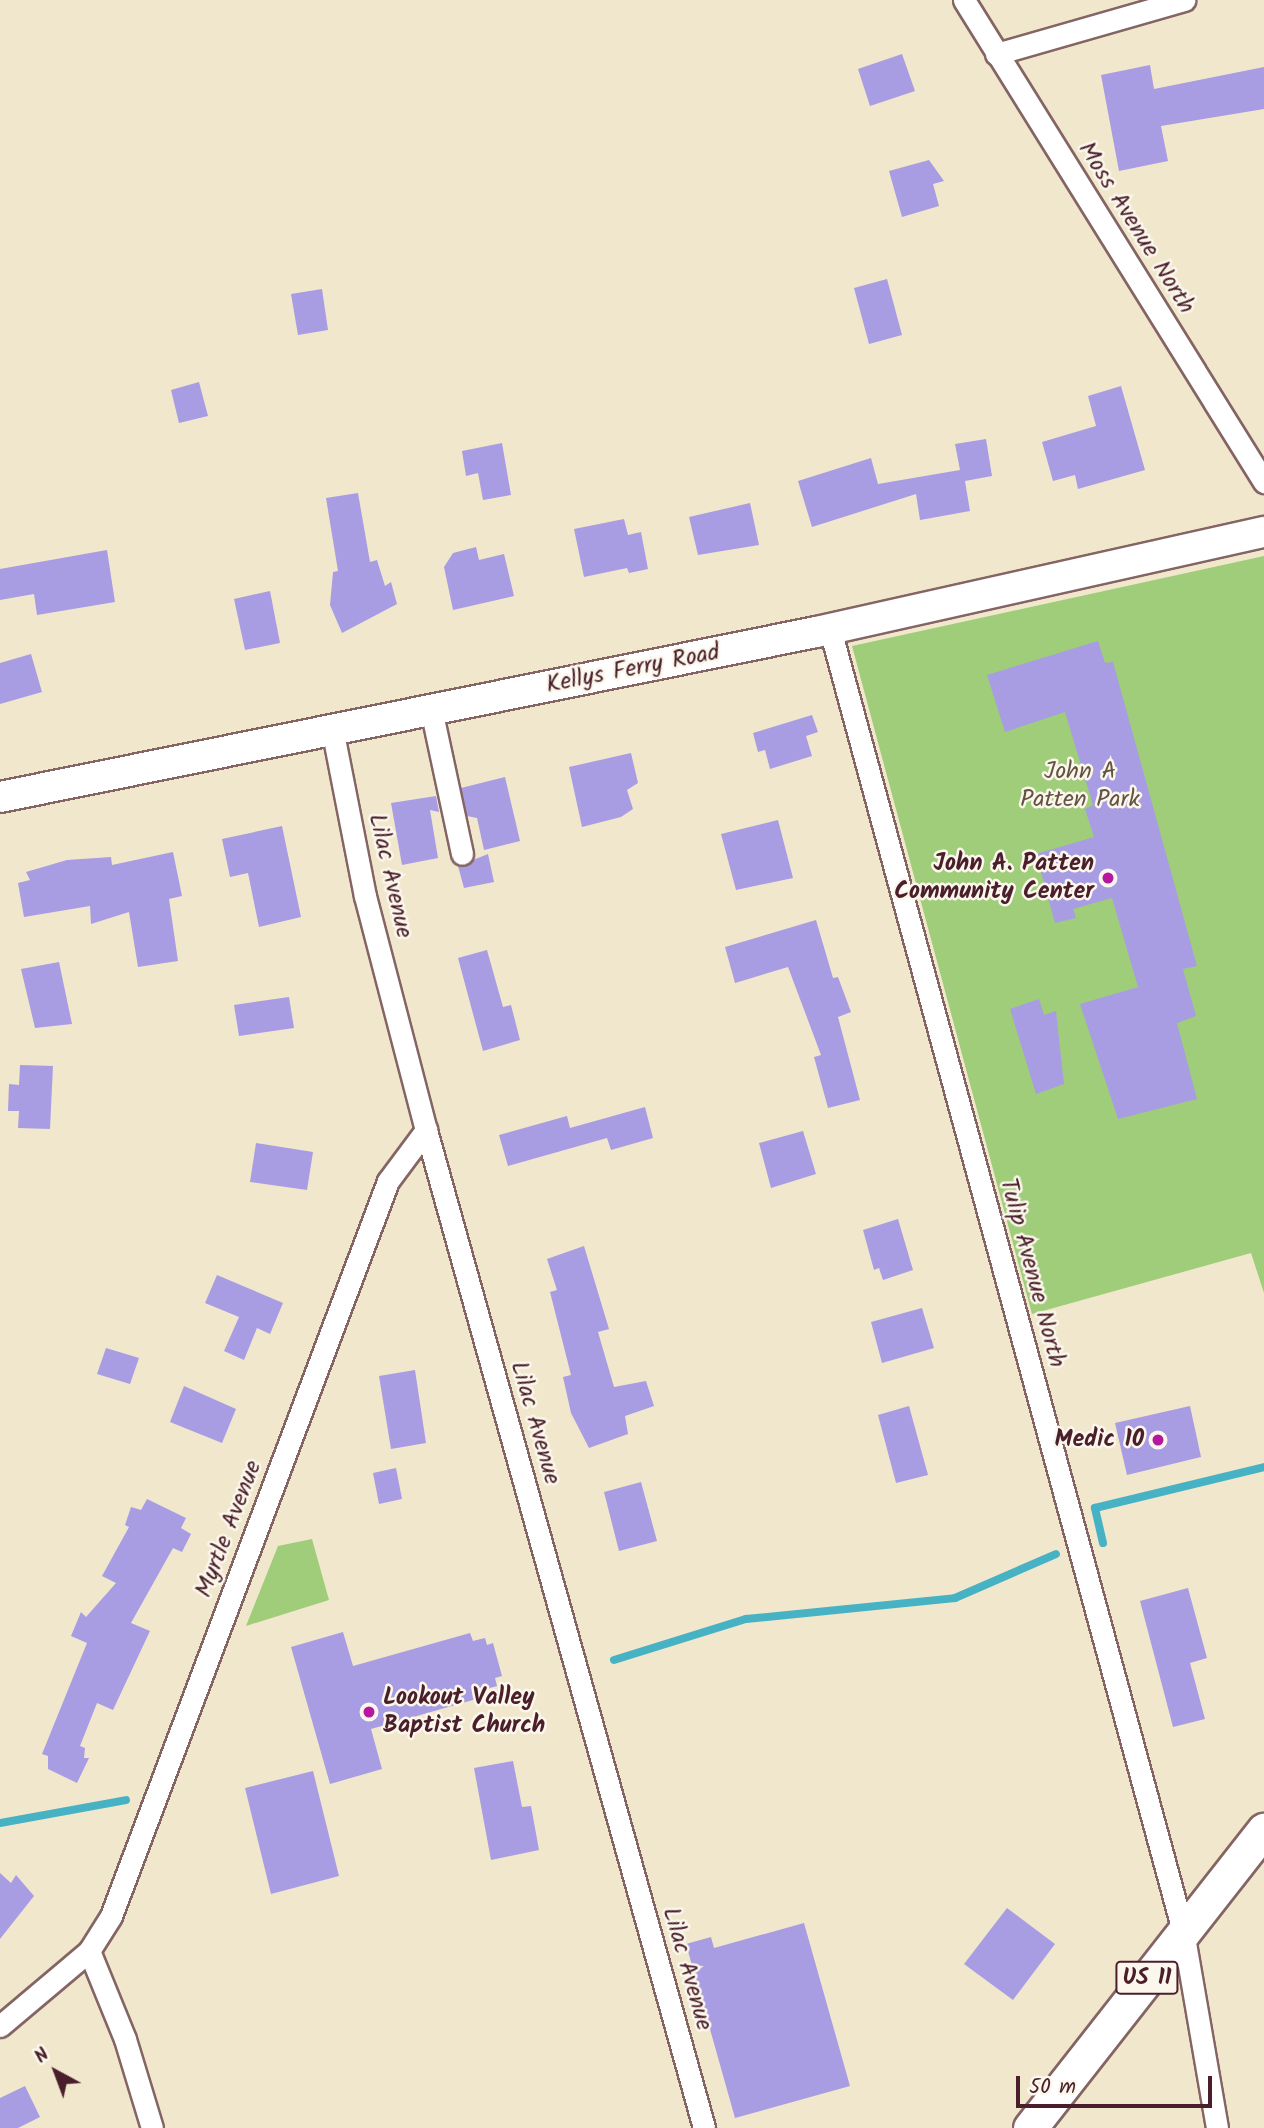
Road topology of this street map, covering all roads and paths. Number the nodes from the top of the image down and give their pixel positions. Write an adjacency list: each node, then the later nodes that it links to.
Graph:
1 (964, 0): 3 (street, Moss Avenue North)
2 (1184, 0): 3 (street)
3 (996, 54): 4 (street, Moss Avenue North)
4 (1264, 482)
5 (1264, 533): 6 (street, Kellys Ferry Road)
6 (830, 629): 7 (street, Kellys Ferry Road); 13 (street, Tulip Avenue North)
7 (431, 709): 8 (street, Kellys Ferry Road); 10 (street)
8 (332, 728): 9 (street, Kellys Ferry Road); 11 (street, Lilac Avenue)
9 (0, 797)
10 (462, 854)
11 (426, 1130): 14 (street, Myrtle Avenue); 17 (street, Lilac Avenue)
12 (1264, 1830): 13 (main road, US 11)
13 (1183, 1931): 18 (main road, US 11); 19 (street, Tulip Avenue North)
14 (89, 1951): 15 (street, Myrtle Avenue); 16 (street)
15 (0, 2026)
16 (152, 2128)
17 (704, 2128)
18 (1030, 2128)
19 (1217, 2128)

